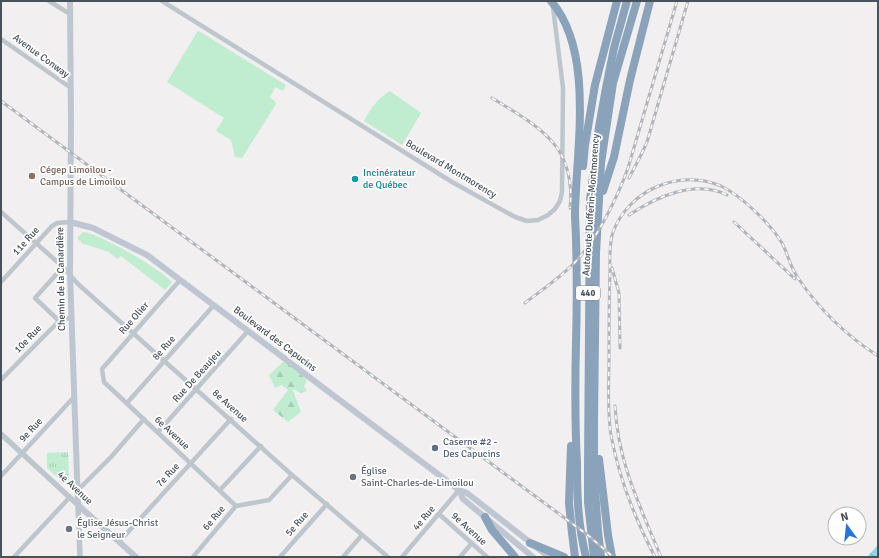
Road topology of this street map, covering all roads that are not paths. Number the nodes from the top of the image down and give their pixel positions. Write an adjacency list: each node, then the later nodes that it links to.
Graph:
1 (48, 1): 9 (street)
2 (70, 1): 9 (main road, Chemin de la Canardière)
3 (162, 1): 4 (street, Boulevard Montmorency)
4 (552, 1): 15 (highway)
5 (617, 1): 15 (highway)
6 (627, 1): 72 (highway, Autoroute Dufferin-Montmorency / 440)
7 (637, 1): 12 (highway, Autoroute Dufferin-Montmorency / 440)
8 (650, 1): 12 (highway)
9 (70, 14): 11 (main road, Chemin de la Canardière)
10 (1, 39): 11 (street, Avenue Conway)
11 (71, 88): 14 (main road, Chemin de la Canardière)
12 (600, 203): 35 (highway, Autoroute Dufferin-Montmorency / 440)
13 (1, 212): 16 (street, 8e Avenue)
14 (70, 222): 16 (street, 11e Rue); 18 (main road, Chemin de la Canardière); 19 (main road, Boulevard des Capucins)
15 (576, 240): 30 (highway)
16 (36, 243): 17 (street, 8e Avenue); 20 (street, 11e Rue)
17 (63, 266): 18 (street, 8e Avenue); 23 (street)
18 (70, 273): 22 (main road, Chemin de la Canardière); 25 (street, 8e Avenue)
19 (180, 280): 21 (main road, Boulevard des Capucins); 25 (street, Rue Olier)
20 (1, 282)
21 (214, 305): 24 (main road, Boulevard des Capucins); 26 (street, 8e Rue)
22 (71, 318): 23 (street); 31 (main road, Chemin de la Canardière)
23 (58, 320): 28 (street, 10e Rue)
24 (248, 331): 29 (street, Rue De Beaujeu); 45 (main road, Boulevard des Capucins)
25 (133, 333): 26 (street, 8e Avenue); 27 (street, Rue Olier)
26 (165, 360): 29 (street, 8e Avenue); 32 (street, 8e Rue)
27 (102, 369): 32 (street, 6e Avenue)
28 (1, 380)
29 (197, 389): 34 (street, 8e Avenue); 36 (street, Rue De Beaujeu)
30 (575, 389): 70 (highway); 71 (highway)
31 (74, 397): 39 (street, 9e Rue); 43 (main road, Chemin de la Canardière)
32 (127, 403): 33 (street, 6e Avenue)
33 (144, 419): 36 (street, 6e Avenue); 43 (street)
34 (231, 419): 38 (street, 8e Avenue); 40 (street, 7e Rue)
35 (594, 422): 73 (highway, Autoroute Dufferin-Montmorency / 440); 74 (highway)
36 (158, 432): 40 (street, 6e Avenue)
37 (1, 434): 39 (street, 4e Avenue)
38 (260, 446): 41 (street, 8e Avenue); 44 (street)
39 (22, 453): 42 (street, 9e Rue); 46 (street, 4e Avenue)
40 (191, 463): 44 (street, 6e Avenue); 53 (street, 7e Rue)
41 (292, 475): 47 (street, 8e Avenue); 49 (street, 6e Rue)
42 (1, 476)
43 (78, 490): 48 (main road, Chemin de la Canardière)
44 (220, 490): 49 (street, 6e Avenue)
45 (459, 490): 50 (street, 4e Rue); 51 (main road, Boulevard des Capucins); 55 (main road, Boulevard des Capucins)
46 (70, 497): 48 (street, 4e Avenue); 56 (street)
47 (327, 504): 52 (street, 8e Avenue); 60 (street, 5e Rue)
48 (78, 505): 53 (main road, 4e Avenue); 57 (street, Chemin de la Canardière)
49 (236, 506): 59 (street, 6e Rue)
50 (439, 514): 54 (street, 9e Avenue); 63 (street, 4e Rue)
51 (485, 517): 66 (highway); 67 (main road, Boulevard des Capucins)
52 (362, 535): 61 (street); 62 (street, 8e Avenue)
53 (119, 542): 58 (main road, 4e Avenue)
54 (472, 543): 64 (street); 65 (street, 9e Avenue)
55 (530, 543): 68 (main road, Boulevard des Capucins); 69 (highway)
56 (14, 557)
57 (80, 557)
58 (136, 557)
59 (193, 557)
60 (280, 557)
61 (343, 557)
62 (388, 557)
63 (402, 557)
64 (460, 557)
65 (487, 557)
66 (515, 557)
67 (533, 557)
68 (549, 557)
69 (564, 557)
70 (575, 557)
71 (586, 557)
72 (594, 557)
73 (601, 557)
74 (612, 557)

